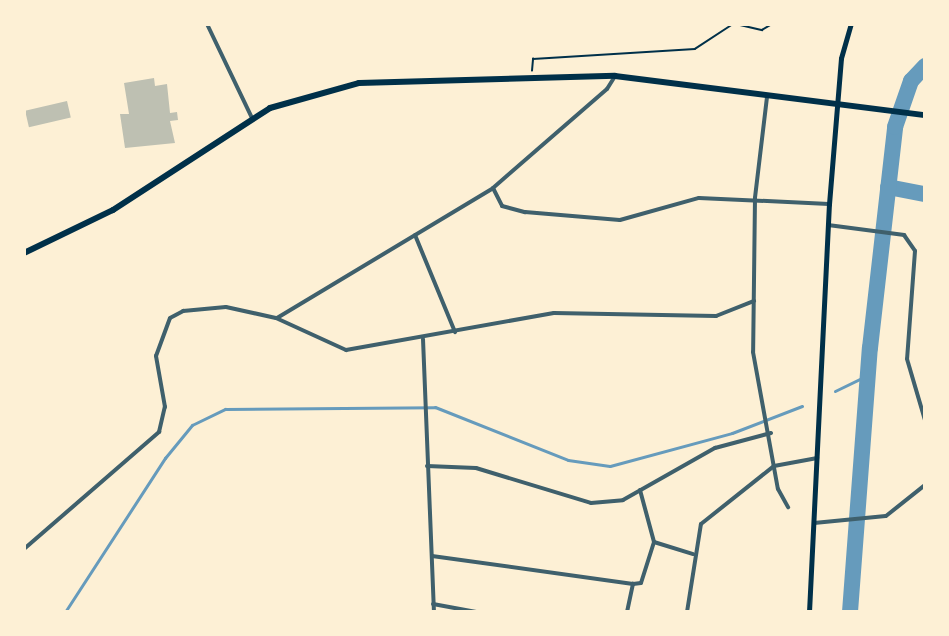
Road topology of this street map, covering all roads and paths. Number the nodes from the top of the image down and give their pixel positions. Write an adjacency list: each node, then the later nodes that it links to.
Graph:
1 (207, 24): 10 (street)
2 (735, 24): 3 (path); 6 (path)
3 (772, 24)
4 (852, 24): 8 (main road)
5 (615, 76): 6 (main road); 7 (main road); 11 (street)
6 (531, 77): 10 (main road)
7 (767, 97): 8 (main road); 12 (street)
8 (836, 108): 9 (main road); 13 (main road)
9 (924, 115)
10 (252, 118): 16 (main road)
11 (493, 188): 12 (street); 15 (street)
12 (755, 198): 13 (street); 17 (street)
13 (829, 204): 14 (main road)
14 (828, 225): 21 (street); 23 (main road)
15 (415, 235): 18 (street); 19 (street)
16 (24, 253)
17 (754, 301): 19 (street); 22 (street)
18 (276, 318): 20 (street); 31 (street)
19 (454, 332): 20 (street)
20 (423, 339): 24 (street)
21 (925, 420)
22 (771, 433): 25 (street); 27 (street)
23 (817, 458): 25 (street); 29 (main road)
24 (427, 466): 27 (street); 33 (street)
25 (774, 466): 28 (street); 32 (street)
26 (925, 484): 29 (street)
27 (640, 490): 30 (street)
28 (788, 507)
29 (814, 523): 40 (main road)
30 (654, 542): 32 (street); 34 (street)
31 (24, 549)
32 (693, 554): 39 (street)
33 (432, 556): 34 (street); 35 (street)
34 (633, 584): 38 (street)
35 (433, 604): 36 (street); 37 (street)
36 (434, 612)
37 (476, 612)
38 (627, 612)
39 (687, 612)
40 (809, 612)

